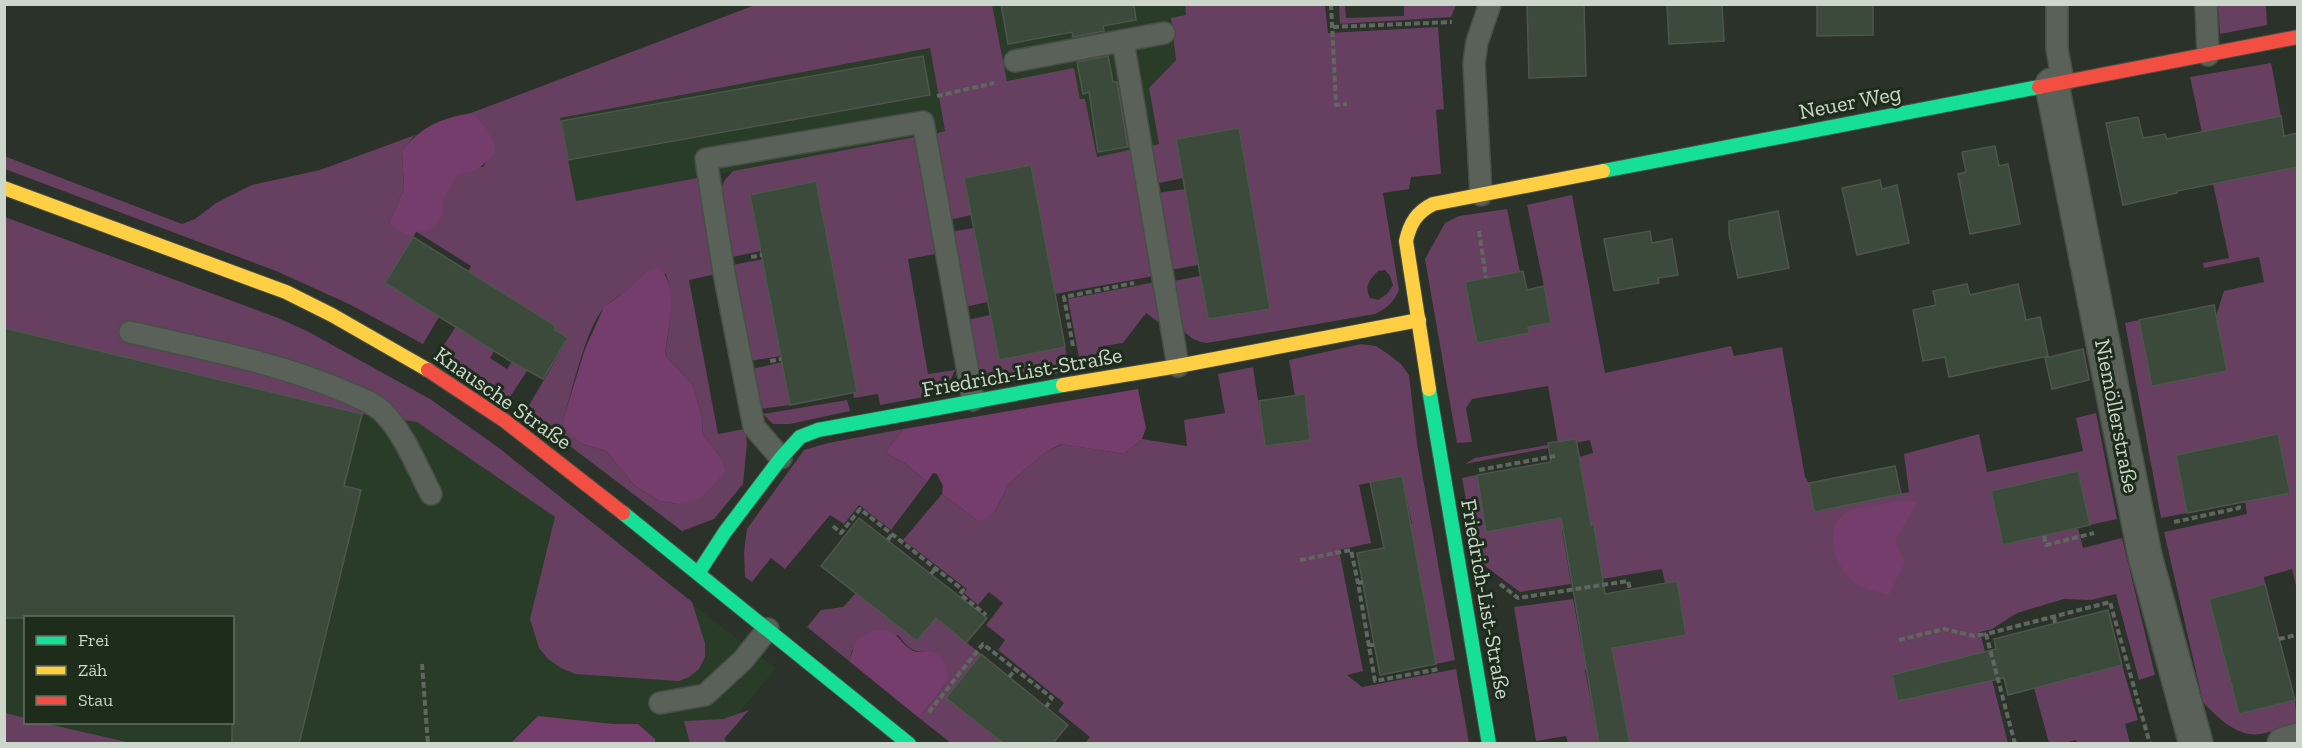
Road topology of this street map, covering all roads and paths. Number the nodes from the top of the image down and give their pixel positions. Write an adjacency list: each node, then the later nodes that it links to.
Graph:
1 (1331, 4): 6 (path)
2 (1490, 4): 16 (lane)
3 (2057, 4): 12 (lane)
4 (2206, 4): 10 (lane)
5 (1460, 21): 6 (path)
6 (1332, 27): 13 (path)
7 (1164, 33): 9 (lane)
8 (2298, 37): 10 (street, Neuer Weg)
9 (1123, 41): 11 (lane); 18 (lane)
10 (2208, 54): 12 (street, Neuer Weg)
11 (1015, 61): 14 (path)
12 (2057, 84): 16 (street, Neuer Weg); 31 (street, Niemöllerstraße)
13 (1347, 104)
14 (923, 122): 24 (lane); 26 (lane)
15 (8, 190): 38 (street, Knausche Straße)
16 (1478, 195): 17 (street, Neuer Weg); 19 (path)
17 (1414, 217): 20 (street, Friedrich-List-Straße)
18 (1163, 277): 22 (lane); 23 (path)
19 (1486, 278)
20 (1419, 320): 22 (street, Friedrich-List-Straße); 27 (street, Friedrich-List-Straße)
21 (130, 332): 28 (lane)
22 (1178, 366): 23 (street, Friedrich-List-Straße)
23 (1079, 382): 24 (street, Friedrich-List-Straße)
24 (973, 400): 26 (street, Friedrich-List-Straße)
25 (1555, 456): 27 (path)
26 (781, 458): 38 (street, Friedrich-List-Straße)
27 (1443, 476): 52 (street, Friedrich-List-Straße)
28 (431, 494)
29 (2239, 503): 31 (path)
30 (833, 526): 33 (path)
31 (2139, 529): 64 (street, Niemöllerstraße)
32 (2094, 533): 34 (path)
33 (892, 534): 35 (path); 37 (path)
34 (2044, 536)
35 (888, 540)
36 (1300, 560): 50 (path)
37 (936, 568): 39 (path); 42 (path)
38 (699, 572): 45 (street, Knausche Straße)
39 (931, 574)
40 (1630, 590): 41 (path)
41 (1518, 598)
42 (987, 615)
43 (2054, 617): 44 (path); 46 (path); 63 (path)
44 (2055, 623)
45 (768, 629): 56 (lane); 59 (street, Knausche Straße)
46 (1986, 634): 49 (path); 62 (path)
47 (2296, 635): 48 (path)
48 (2279, 639)
49 (1899, 640)
50 (1368, 645): 51 (path); 52 (path)
51 (1374, 645)
52 (1476, 662): 61 (street, Friedrich-List-Straße)
53 (422, 664): 60 (path)
54 (1016, 669): 55 (path); 57 (path); 59 (path)
55 (1009, 677)
56 (660, 703)
57 (1046, 706)
58 (2298, 740): 65 (street)
59 (908, 742)
60 (428, 744)
61 (1489, 744)
62 (2015, 744)
63 (2150, 744)
64 (2196, 744)
65 (2284, 744)

